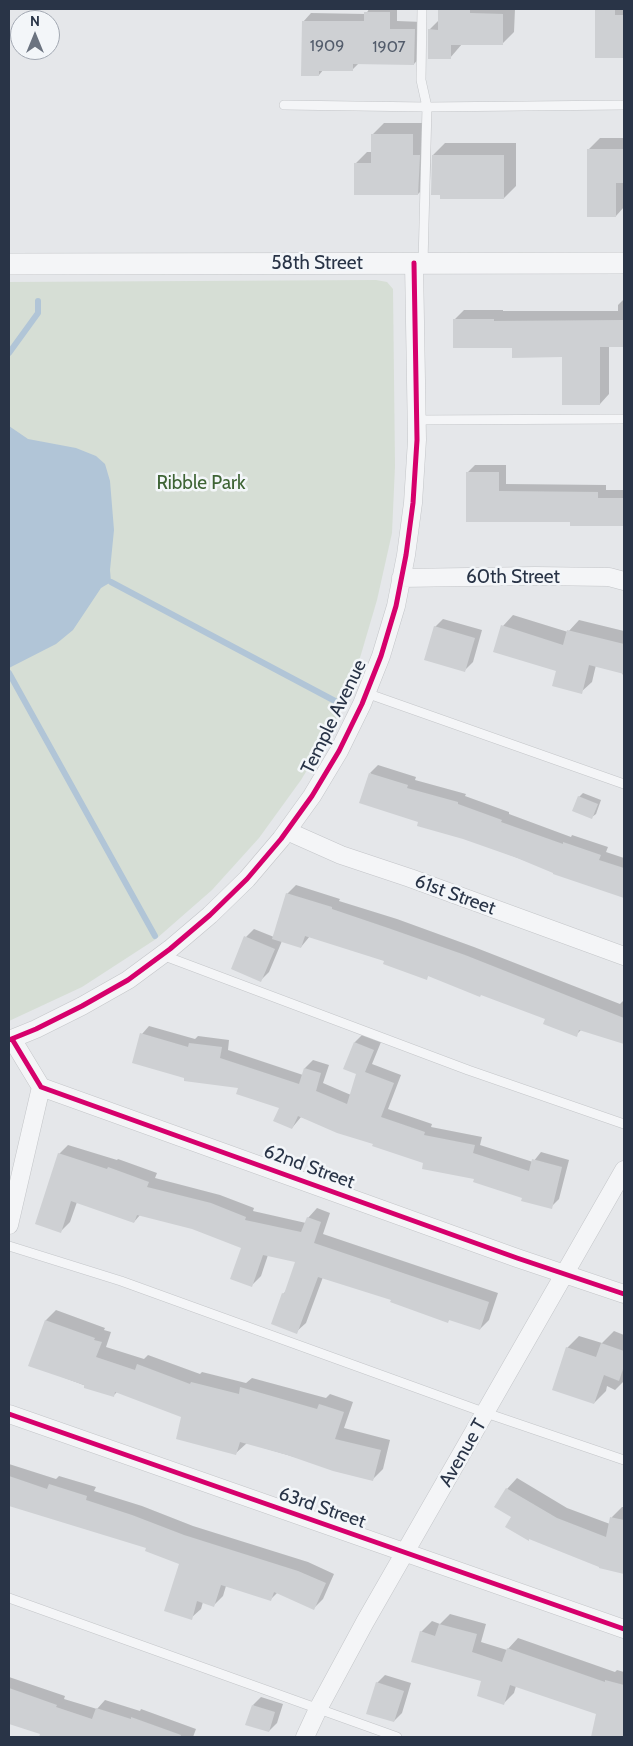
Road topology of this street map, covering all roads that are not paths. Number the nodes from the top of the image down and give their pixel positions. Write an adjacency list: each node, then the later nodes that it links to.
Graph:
1 (422, 9): 4 (lane)
2 (284, 105): 4 (lane)
3 (624, 105): 4 (lane)
4 (427, 107): 6 (lane)
5 (624, 262): 6 (street, 58th Street)
6 (418, 263): 7 (street, 58th Street); 9 (street, Temple Avenue)
7 (9, 264)
8 (624, 419): 9 (lane)
9 (416, 420): 10 (street, Temple Avenue)
10 (401, 578): 11 (street, 60th Street); 12 (street, Temple Avenue)
11 (624, 581)
12 (366, 692): 13 (lane); 14 (street, Temple Avenue)
13 (624, 784)
14 (287, 831): 15 (street, Temple Avenue); 16 (street, 61st Street)
15 (162, 955): 17 (street, Temple Avenue); 19 (lane)
16 (624, 956)
17 (11, 1039): 18 (street)
18 (41, 1087): 21 (street); 23 (street, 62nd Street)
19 (624, 1124)
20 (624, 1170): 23 (street, Avenue T)
21 (9, 1225)
22 (9, 1246): 25 (lane)
23 (566, 1274): 24 (street, 62nd Street); 25 (street, Avenue T)
24 (624, 1294)
25 (486, 1413): 27 (lane); 28 (street, Avenue T)
26 (9, 1414): 28 (street, 63rd Street)
27 (624, 1460)
28 (405, 1553): 30 (street, 63rd Street); 31 (street, Avenue T)
29 (9, 1598): 31 (lane)
30 (624, 1630)
31 (318, 1709): 32 (street, Avenue T); 33 (lane)
32 (305, 1737)
33 (397, 1737)

